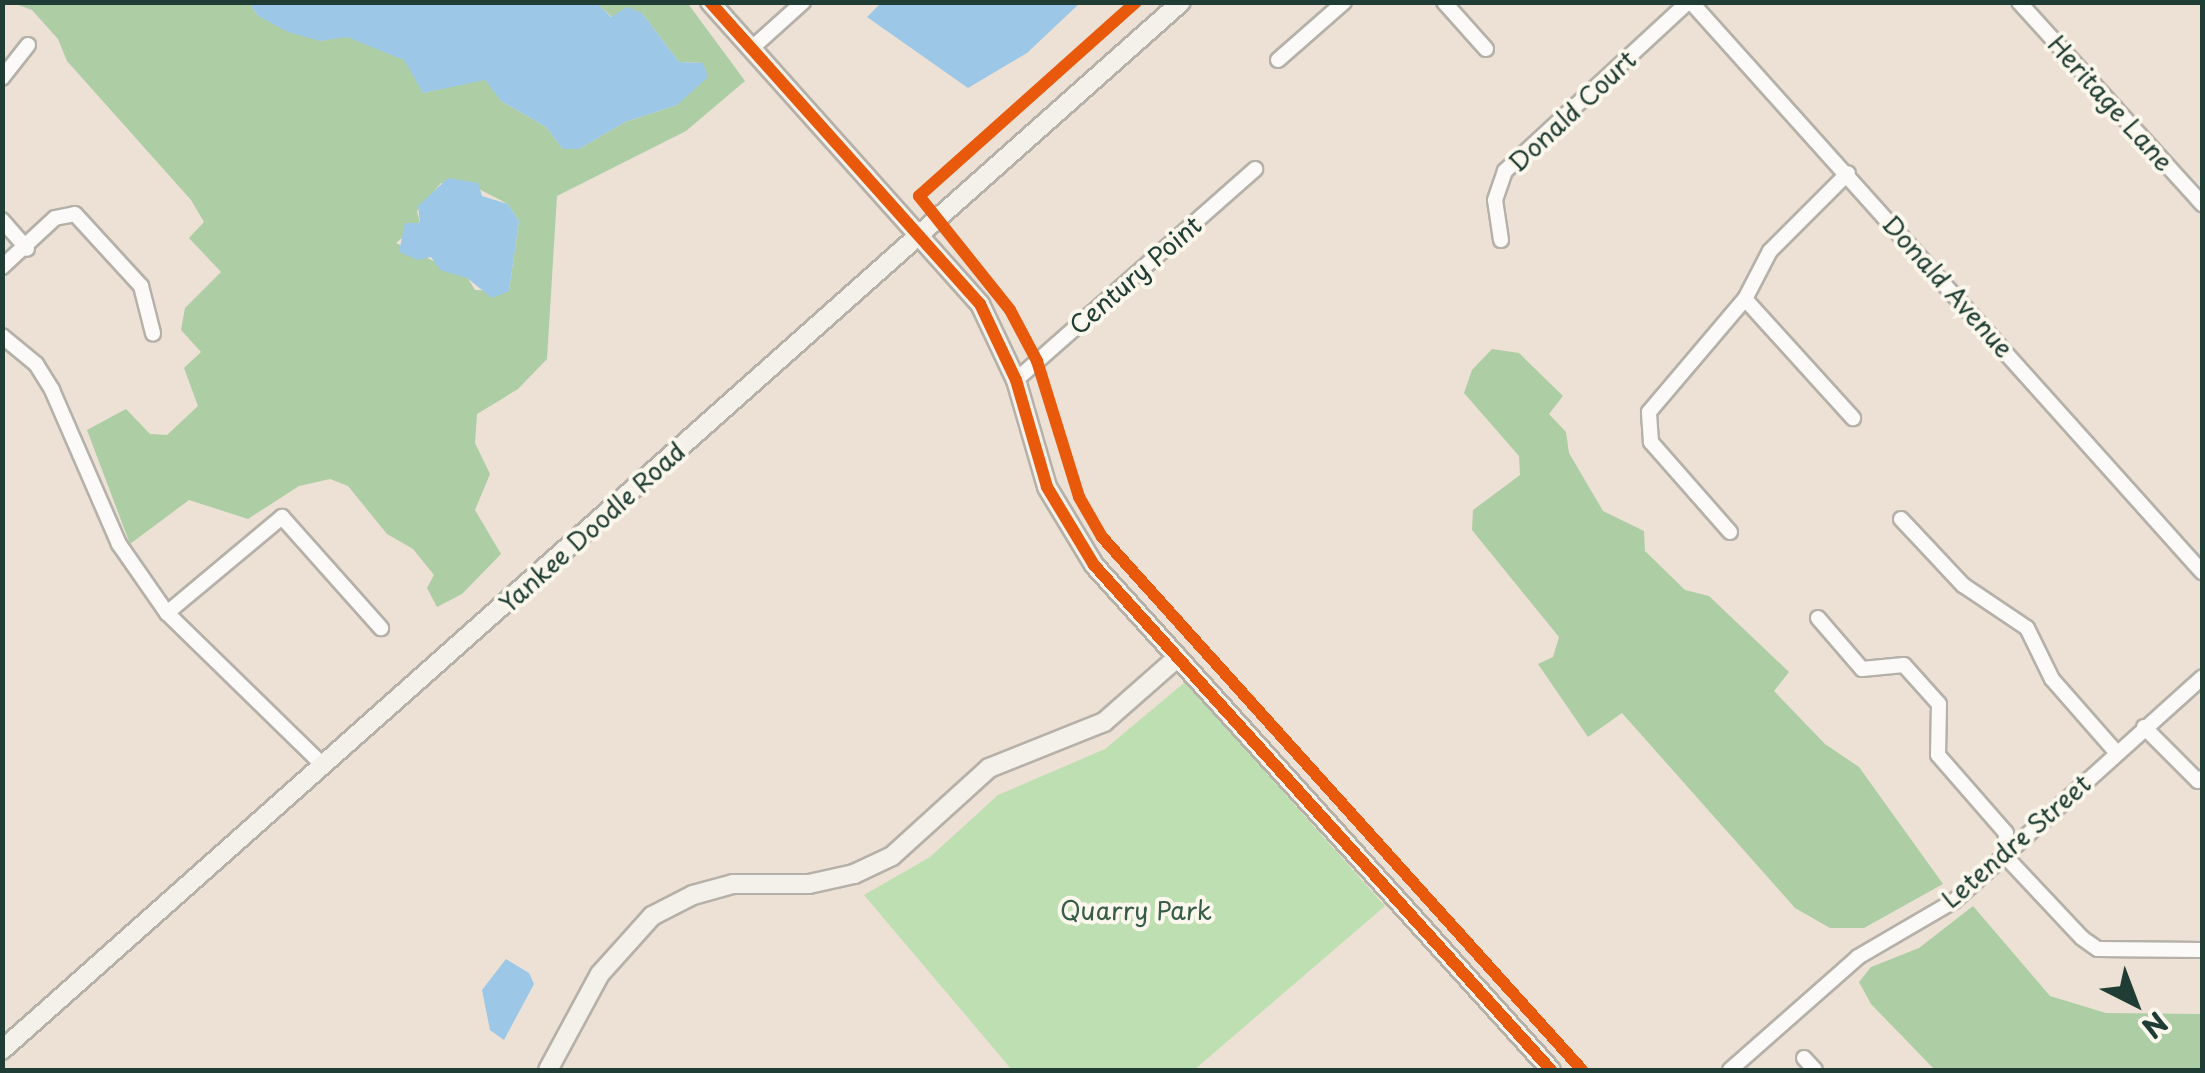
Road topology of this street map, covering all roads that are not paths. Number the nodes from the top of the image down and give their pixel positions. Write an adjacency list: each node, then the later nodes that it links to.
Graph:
1 (710, 2): 9 (street)
2 (804, 2): 9 (street)
3 (1181, 2): 17 (street, Yankee Doodle Road)
4 (1344, 2): 11 (street)
5 (1444, 2): 10 (street)
6 (1690, 2): 14 (street, Donald Avenue); 18 (street, Donald Court)
7 (2018, 2): 15 (street, Heritage Lane)
8 (28, 45): 12 (street)
9 (752, 48): 17 (street)
10 (1486, 49)
11 (1278, 60)
12 (2, 78)
13 (1254, 170): 24 (street, Century Point)
14 (1848, 173): 21 (street); 28 (street, Donald Avenue)
15 (2202, 204)
16 (2, 220): 19 (street)
17 (923, 234): 24 (street); 36 (street, Yankee Doodle Road)
18 (1501, 240)
19 (27, 249): 20 (street); 22 (street)
20 (2, 267)
21 (1745, 299): 25 (street); 27 (street)
22 (152, 333)
23 (2, 336): 29 (street)
24 (1016, 380): 32 (street)
25 (1853, 418)
26 (1901, 519): 35 (street)
27 (1730, 532)
28 (2202, 572)
29 (167, 613): 31 (street); 36 (street)
30 (1818, 618): 38 (street)
31 (381, 628)
32 (1178, 657): 42 (street); 43 (street)
33 (2202, 678): 34 (street, Letendre Street)
34 (2144, 727): 35 (street, Letendre Street); 37 (street)
35 (2116, 752): 38 (street, Letendre Street)
36 (324, 765): 40 (street, Yankee Doodle Road)
37 (2202, 778)
38 (2005, 856): 39 (street); 44 (street, Letendre Street)
39 (2202, 950)
40 (2, 1050)
41 (1804, 1058): 45 (street)
42 (548, 1070)
43 (1551, 1070)
44 (1730, 1070)
45 (1815, 1070)

